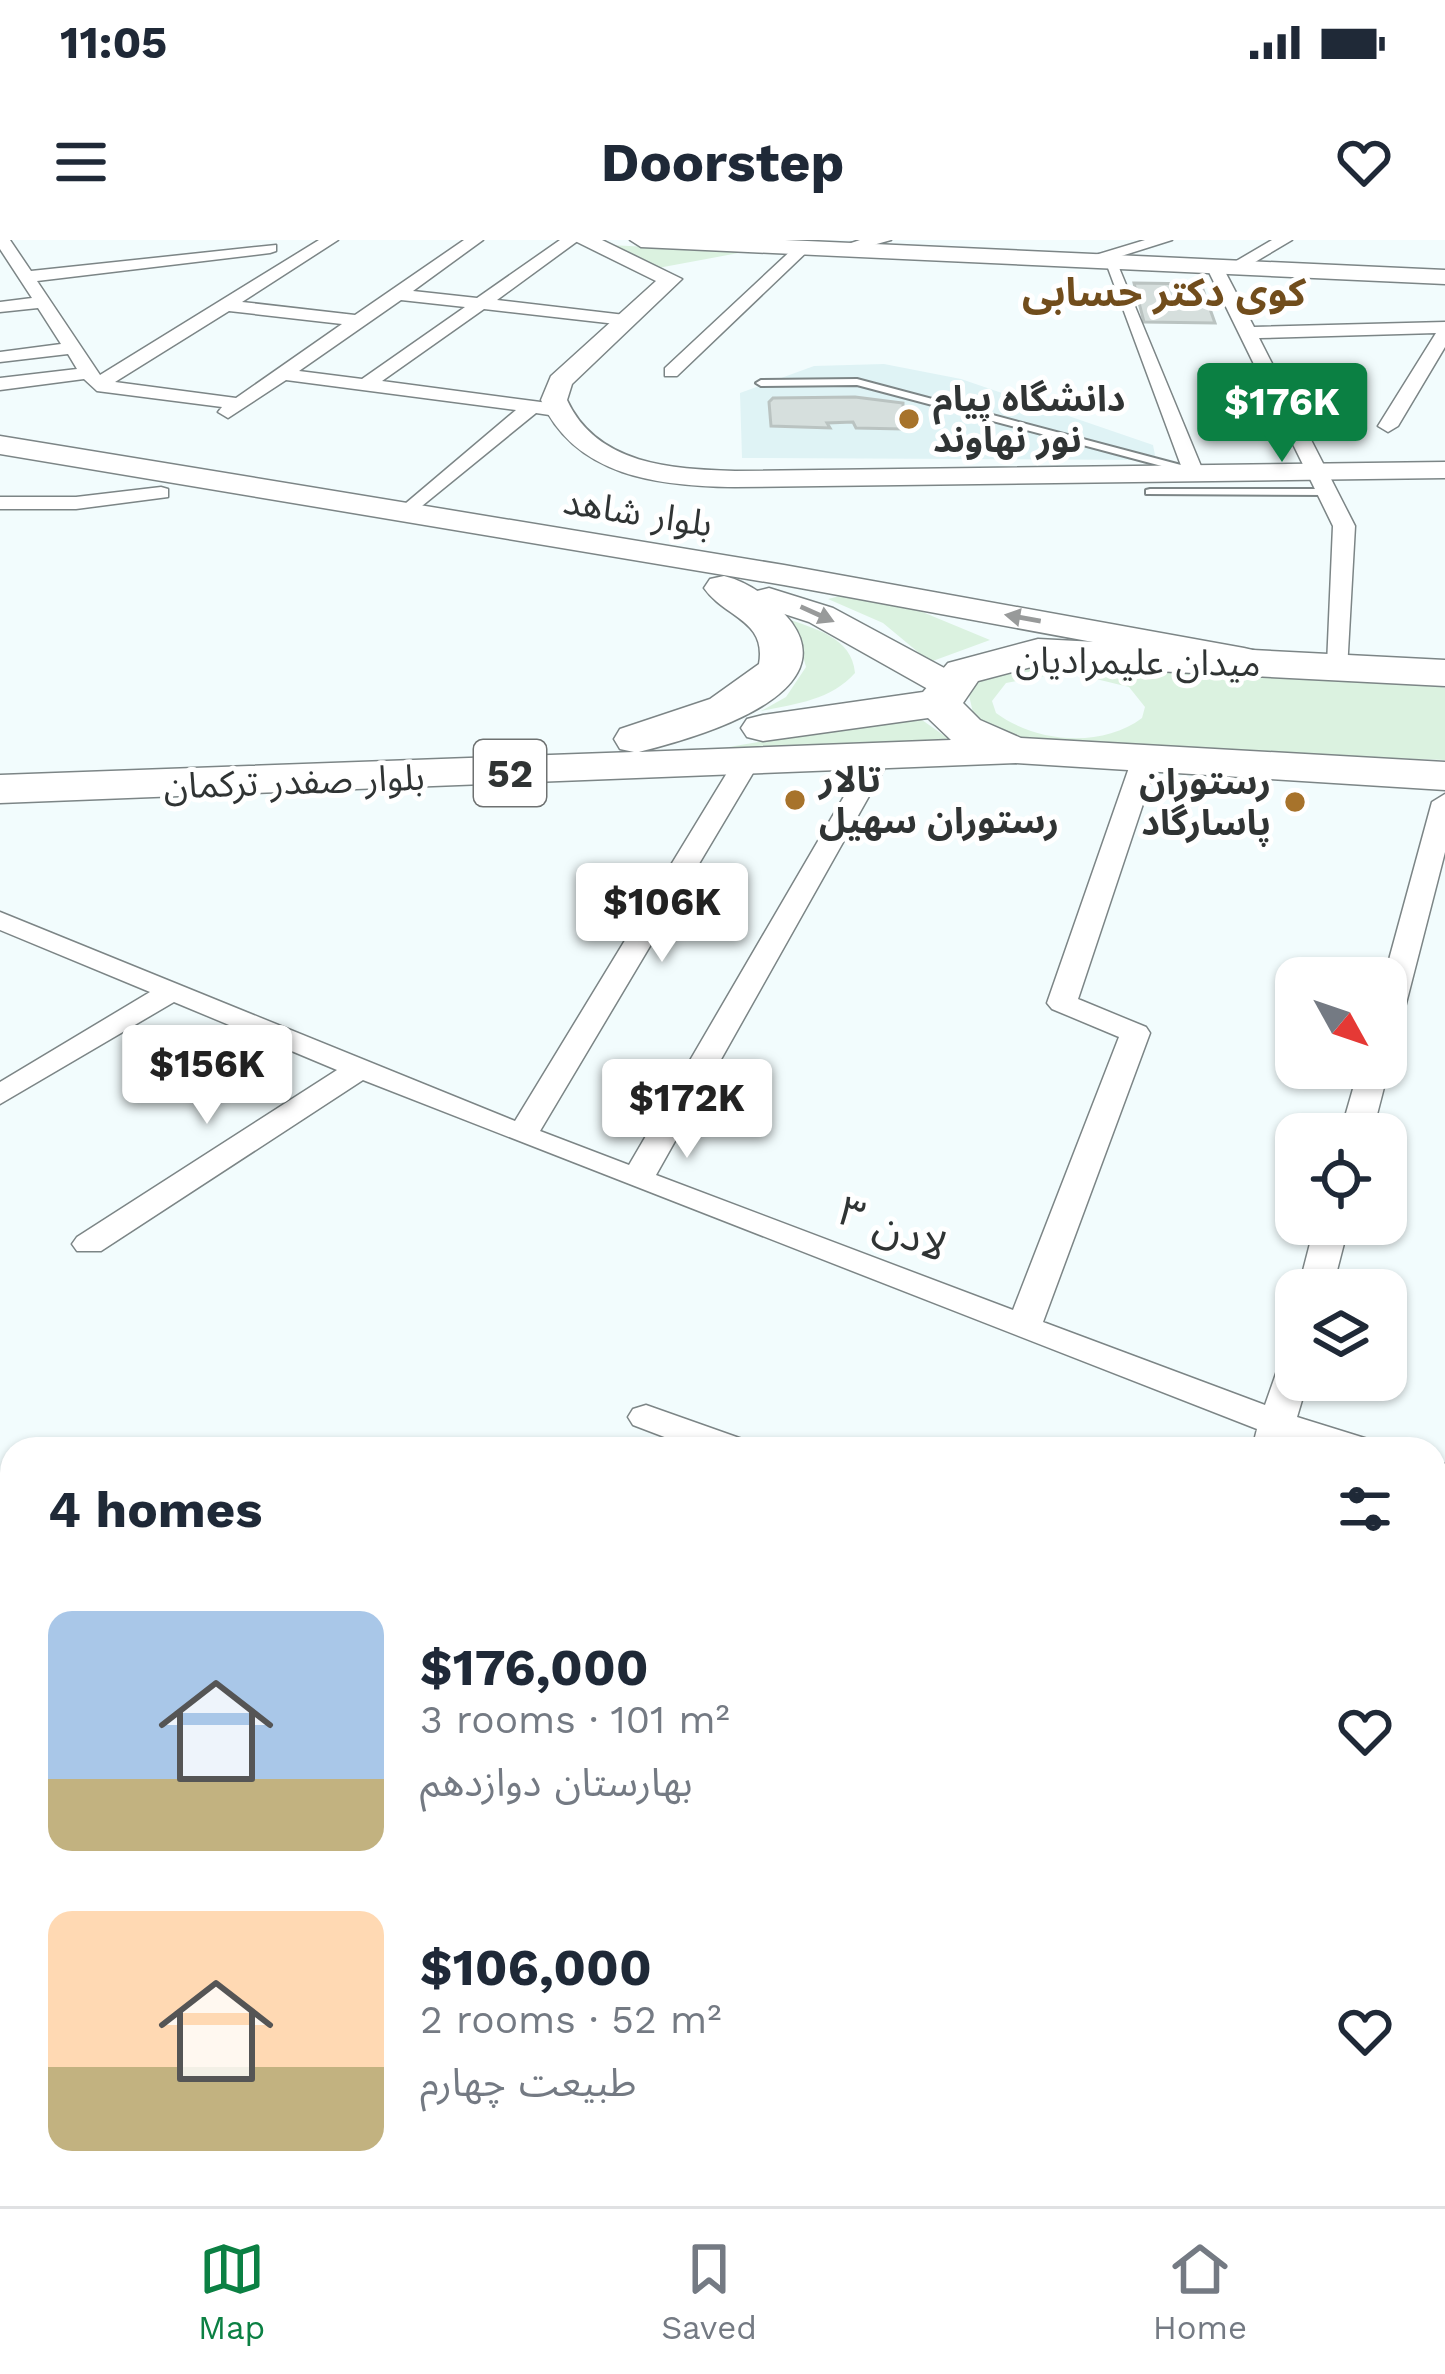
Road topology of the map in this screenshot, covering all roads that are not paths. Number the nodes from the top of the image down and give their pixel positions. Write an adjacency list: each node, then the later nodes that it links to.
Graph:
1 (2, 240): 20 (street)
2 (248, 240): 12 (street)
3 (330, 240): 15 (street)
4 (435, 240): 11 (street)
5 (571, 240): 24 (street)
6 (584, 240): 19 (street)
7 (641, 240): 13 (street)
8 (884, 240): 14 (street)
9 (1163, 240): 16 (street)
10 (1284, 240): 18 (street)
11 (472, 242): 22 (street)
12 (270, 248): 15 (street); 20 (street)
13 (805, 248): 14 (street); 19 (street); 33 (street)
14 (841, 249): 16 (street)
15 (298, 260): 25 (street)
16 (1086, 260): 17 (street)
17 (1112, 262): 18 (street); 44 (street)
18 (1224, 267): 21 (street); 30 (street)
19 (688, 271): 27 (street)
20 (26, 277): 23 (street)
21 (1445, 277)
22 (397, 294): 24 (street); 28 (street)
23 (43, 302): 26 (street); 31 (street)
24 (480, 304): 27 (street); 38 (street)
25 (225, 305): 28 (street); 35 (street)
26 (0, 307)
27 (625, 320): 39 (street)
28 (359, 321): 34 (street)
29 (1445, 329): 30 (street); 40 (street)
30 (1247, 333): 45 (street)
31 (73, 348): 32 (street); 35 (street)
32 (0, 357)
33 (671, 372)
34 (283, 374): 35 (street); 38 (street)
35 (93, 379): 37 (street)
36 (760, 382): 44 (lane)
37 (0, 384)
38 (365, 385): 39 (street)
39 (544, 408): 44 (street); 49 (street)
40 (1388, 426)
41 (0, 445): 49 (main road, بلوار شاهد)
42 (0, 465): 47 (main road, بلوار شاهد)
43 (1445, 470): 45 (street)
44 (1193, 471): 45 (street)
45 (1321, 481): 46 (lane); 53 (street)
46 (1150, 492)
47 (161, 493): 48 (street); 50 (main road, بلوار شاهد)
48 (0, 503)
49 (406, 513): 51 (main road, بلوار شاهد, one-way to 49)
50 (724, 588): 55 (main road, بلوار شاهد, one-way to 55); 56 (highway)
51 (1262, 662): 53 (highway, میدان علیمرادیان / 52); 55 (highway, میدان علیمرادیان / 52)
52 (1445, 663): 53 (street)
53 (1339, 665): 54 (highway, میدان علیمرادیان / 52)
54 (1445, 673)
55 (944, 694): 56 (highway, بلوار صفدر ترکمان / 52); 57 (highway, 52)
56 (636, 739): 60 (highway, بلوار صفدر ترکمان / 52)
57 (1021, 752): 58 (highway, بلوار صفدر ترکمان / 52); 59 (highway, 52)
58 (879, 757): 61 (highway, بلوار صفدر ترکمان / 52); 71 (street)
59 (1145, 759): 62 (highway, 52); 73 (street)
60 (0, 761)
61 (746, 763): 63 (highway, بلوار صفدر ترکمان / 52); 70 (street)
62 (1445, 776)
63 (0, 789)
64 (1445, 802): 66 (street)
65 (0, 920): 67 (street, لادن ۳)
66 (1403, 957)
67 (172, 991): 68 (street, لادن ۳); 69 (street)
68 (361, 1068): 70 (street, لادن ۳); 72 (street)
69 (0, 1095)
70 (522, 1135): 71 (street, لادن ۳)
71 (637, 1179): 73 (street, لادن ۳)
72 (89, 1244)
73 (1024, 1327): 77 (street, لادن ۳)
74 (1285, 1401): 77 (street)
75 (646, 1417): 76 (street)
76 (700, 1437)
77 (1275, 1437)

